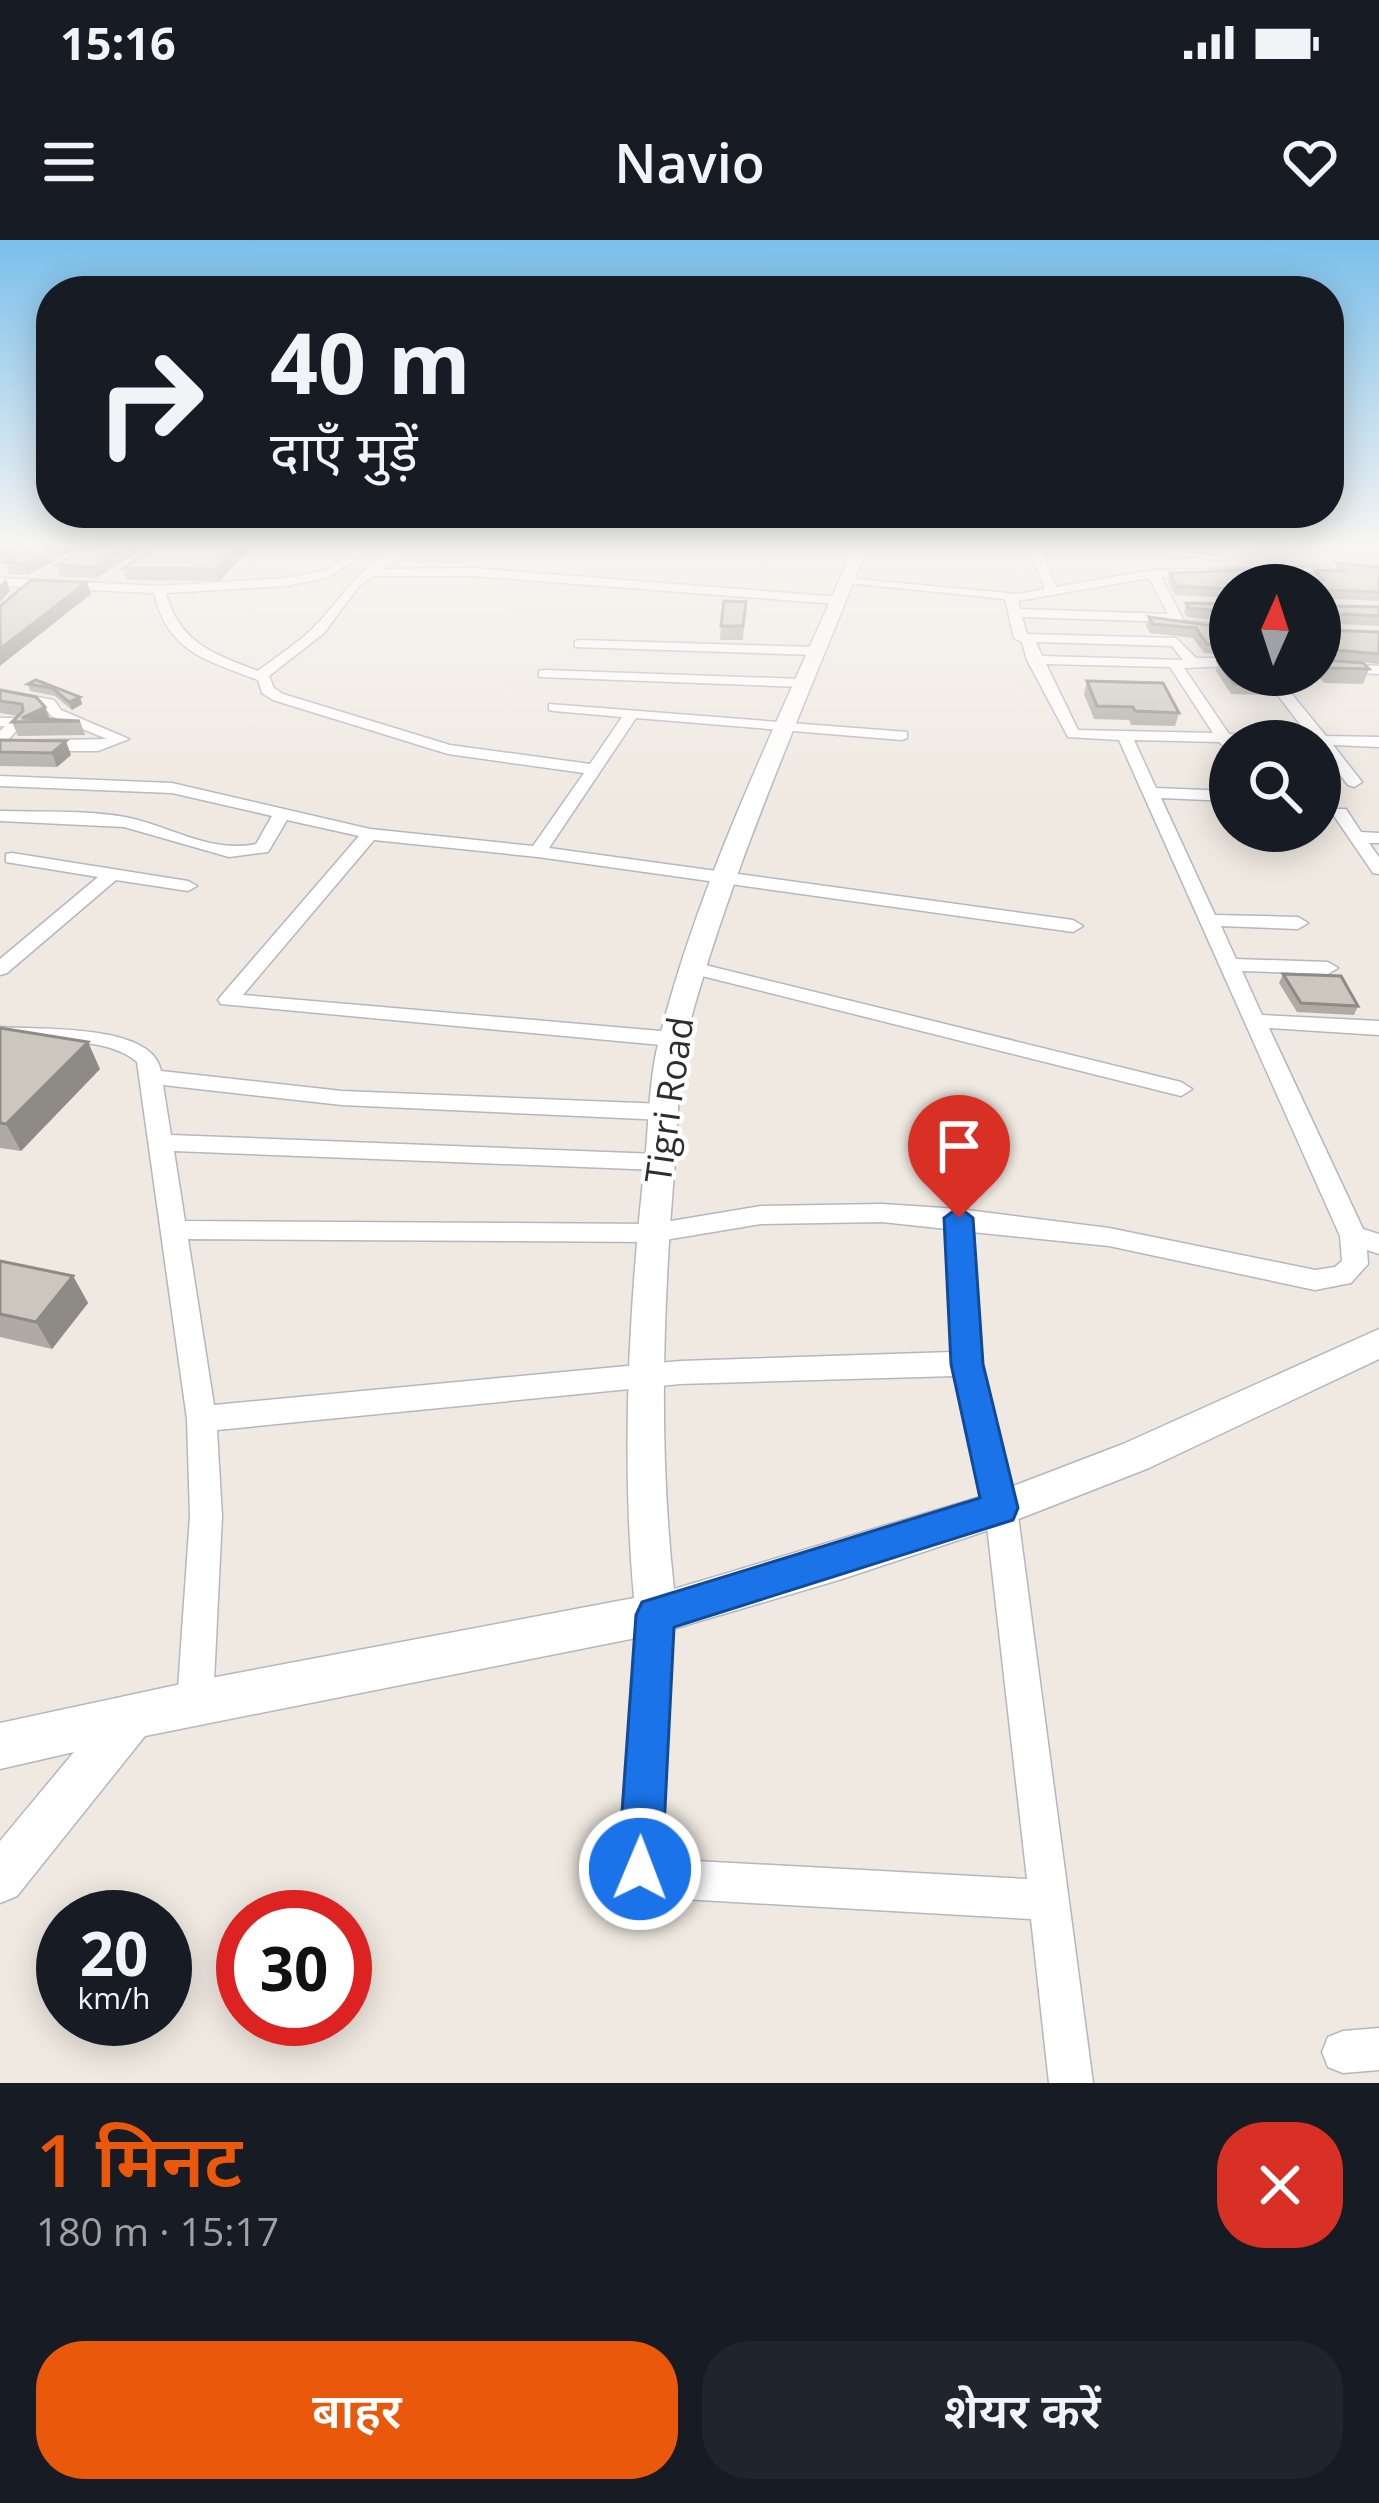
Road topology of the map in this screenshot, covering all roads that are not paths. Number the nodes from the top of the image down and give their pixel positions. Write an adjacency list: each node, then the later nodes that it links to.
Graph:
1 (176, 632): 16 (street)
2 (316, 632): 16 (street)
3 (824, 632): 7 (street, Tigri Road)
4 (1021, 632): 5 (street)
5 (1027, 638): 8 (street); 9 (street)
6 (580, 644): 7 (street)
7 (816, 651): 17 (street, Tigri Road)
8 (1034, 660): 11 (street); 27 (street)
9 (1194, 662): 10 (street); 11 (street)
10 (1209, 662)
11 (1175, 664): 23 (street)
12 (1341, 668): 13 (street)
13 (1360, 669): 14 (street); 18 (street)
14 (1379, 670)
15 (544, 674): 17 (street)
16 (260, 676): 34 (street)
17 (803, 683): 26 (street, Tigri Road)
18 (1379, 691)
19 (0, 694): 32 (street)
20 (1286, 696): 24 (street)
21 (554, 706): 22 (street)
22 (632, 713): 26 (street); 34 (street)
23 (1212, 720)
24 (1306, 720)
25 (0, 722): 32 (street)
26 (787, 727): 28 (street); 50 (street, Tigri Road)
27 (1124, 735): 29 (street); 37 (street)
28 (902, 736)
29 (1209, 741)
30 (1341, 741): 31 (street)
31 (1379, 742)
32 (0, 743)
33 (1341, 765): 36 (street)
34 (597, 770): 45 (street)
35 (0, 781): 40 (street)
36 (1354, 782)
37 (1150, 793): 38 (street); 52 (street)
38 (1209, 795)
39 (1341, 814): 43 (street)
40 (281, 815): 41 (street); 42 (street)
41 (0, 816)
42 (370, 834): 45 (street); 62 (street)
43 (1356, 837): 44 (street); 47 (street)
44 (1379, 838)
45 (538, 852): 50 (street)
46 (6, 856): 48 (street); 49 (street)
47 (1379, 869)
48 (110, 876): 51 (street); 58 (street)
49 (0, 877)
50 (724, 878): 54 (street); 56 (street, Tigri Road)
51 (188, 886)
52 (1209, 920): 53 (street); 55 (street)
53 (1298, 923)
54 (1073, 926)
55 (1229, 965): 57 (street); 59 (street)
56 (693, 968): 62 (street, Tigri Road); 64 (street)
57 (1328, 968)
58 (0, 969)
59 (1255, 1021): 60 (street); 71 (street)
60 (1379, 1028)
61 (0, 1034): 63 (street)
62 (672, 1039): 65 (street, Tigri Road)
63 (151, 1077): 65 (street); 66 (street)
64 (1181, 1089)
65 (664, 1112): 67 (street, Tigri Road)
66 (164, 1143): 67 (street); 69 (street)
67 (658, 1162): 70 (street, Tigri Road)
68 (959, 1218): 70 (street); 71 (street); 73 (street)
69 (174, 1230): 70 (street); 75 (street)
70 (652, 1232): 74 (street, Tigri Road)
71 (1366, 1240)
72 (1379, 1343): 76 (street)
73 (967, 1364): 74 (street); 76 (street)
74 (646, 1374): 75 (street); 77 (street, Tigri Road)
75 (202, 1419): 78 (street)
76 (1000, 1508): 77 (street); 82 (street)
77 (656, 1615): 78 (street); 82 (street)
78 (195, 1703): 79 (street)
79 (133, 1716): 80 (street); 81 (street)
80 (0, 1746)
81 (0, 1880)
82 (1048, 1900): 83 (street)
83 (1071, 2083)

